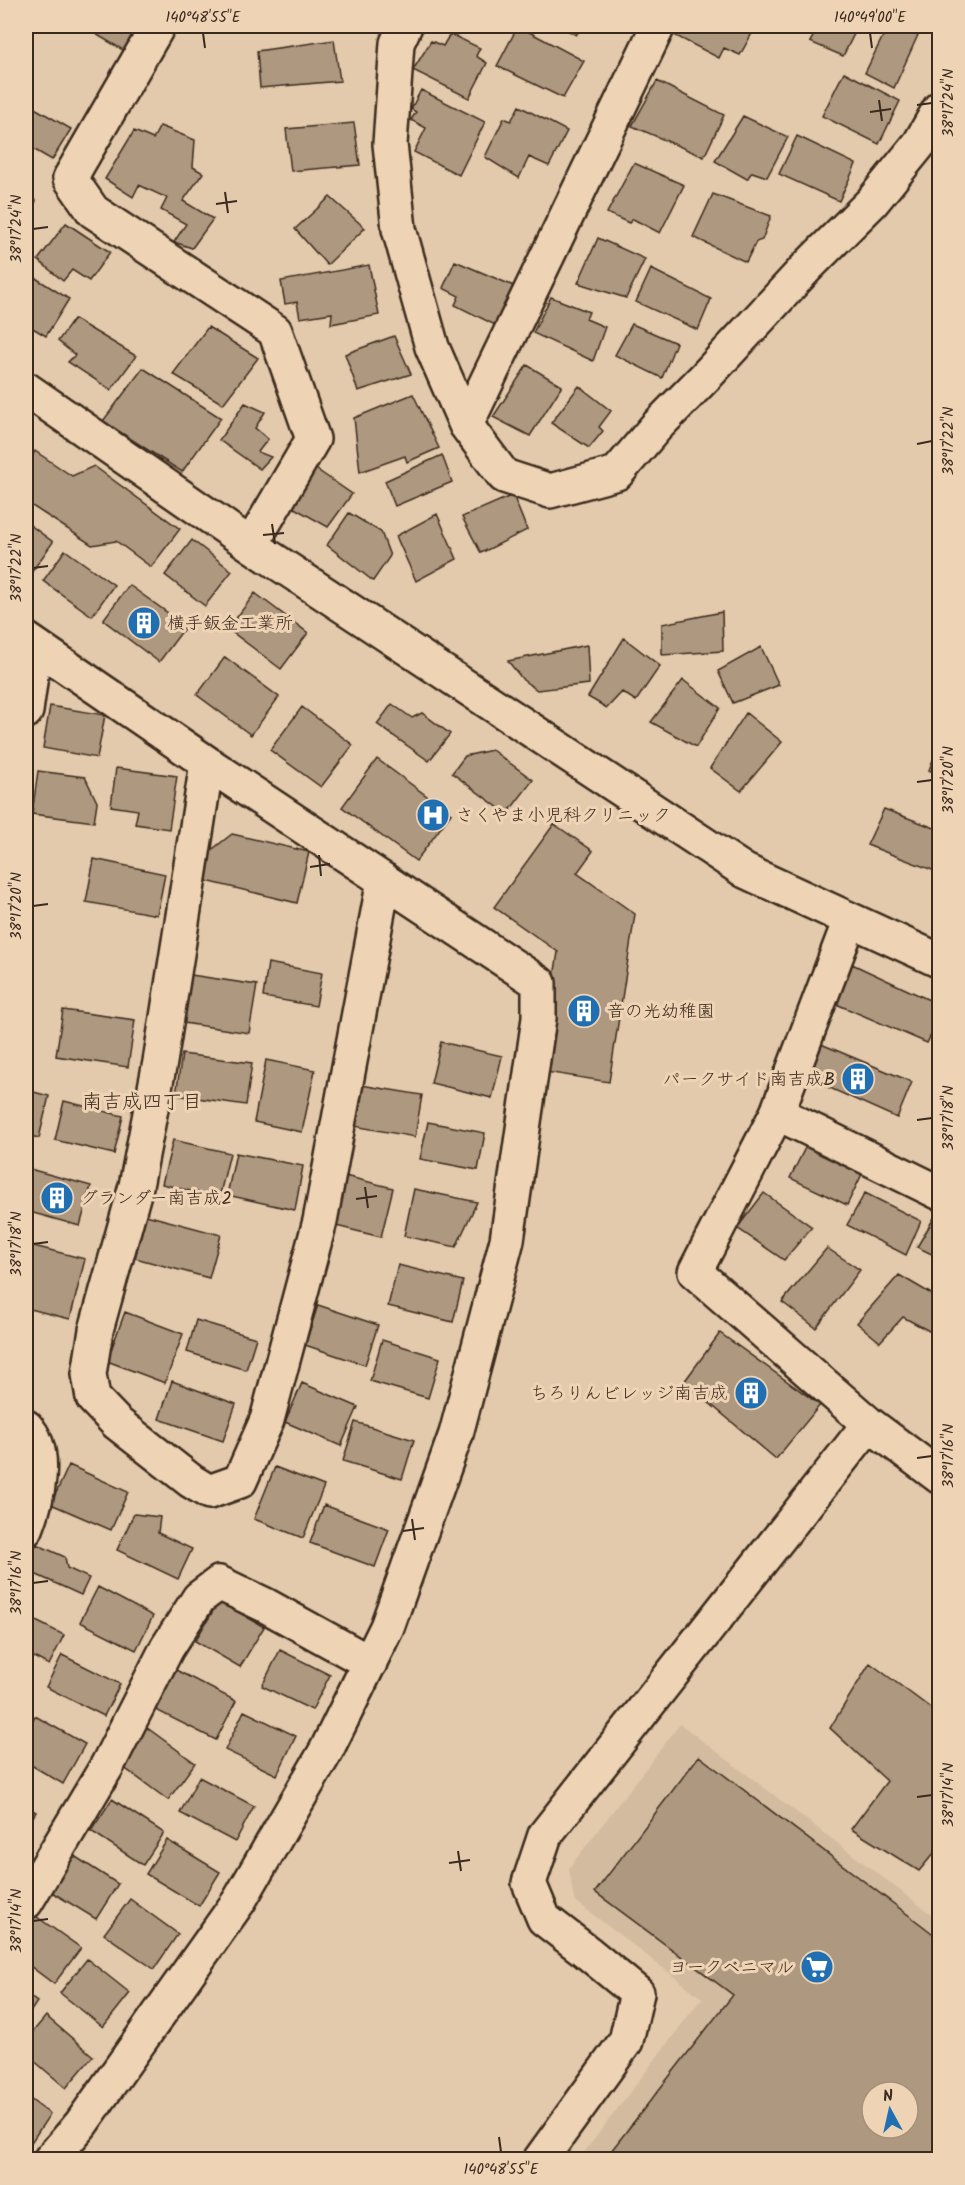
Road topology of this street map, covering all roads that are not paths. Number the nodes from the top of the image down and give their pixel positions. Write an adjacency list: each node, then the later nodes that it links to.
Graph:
1 (158, 26): 7 (street)
2 (405, 26): 6 (street)
3 (658, 26): 6 (street)
4 (939, 108): 6 (street)
5 (26, 389): 7 (street)
6 (465, 425)
7 (251, 545): 12 (street)
8 (30, 643): 9 (street); 10 (street)
9 (26, 711)
10 (207, 763): 11 (street); 11 (street)
11 (384, 880): 20 (street)
12 (850, 920): 13 (street); 14 (street)
13 (939, 960)
14 (777, 1113): 15 (street); 16 (street)
15 (939, 1193)
16 (869, 1424): 18 (street); 23 (street)
17 (26, 1427): 19 (street)
18 (939, 1477)
19 (26, 1529)
20 (370, 1662): 21 (street); 22 (street)
21 (26, 1902)
22 (50, 2160)
23 (540, 2160)

